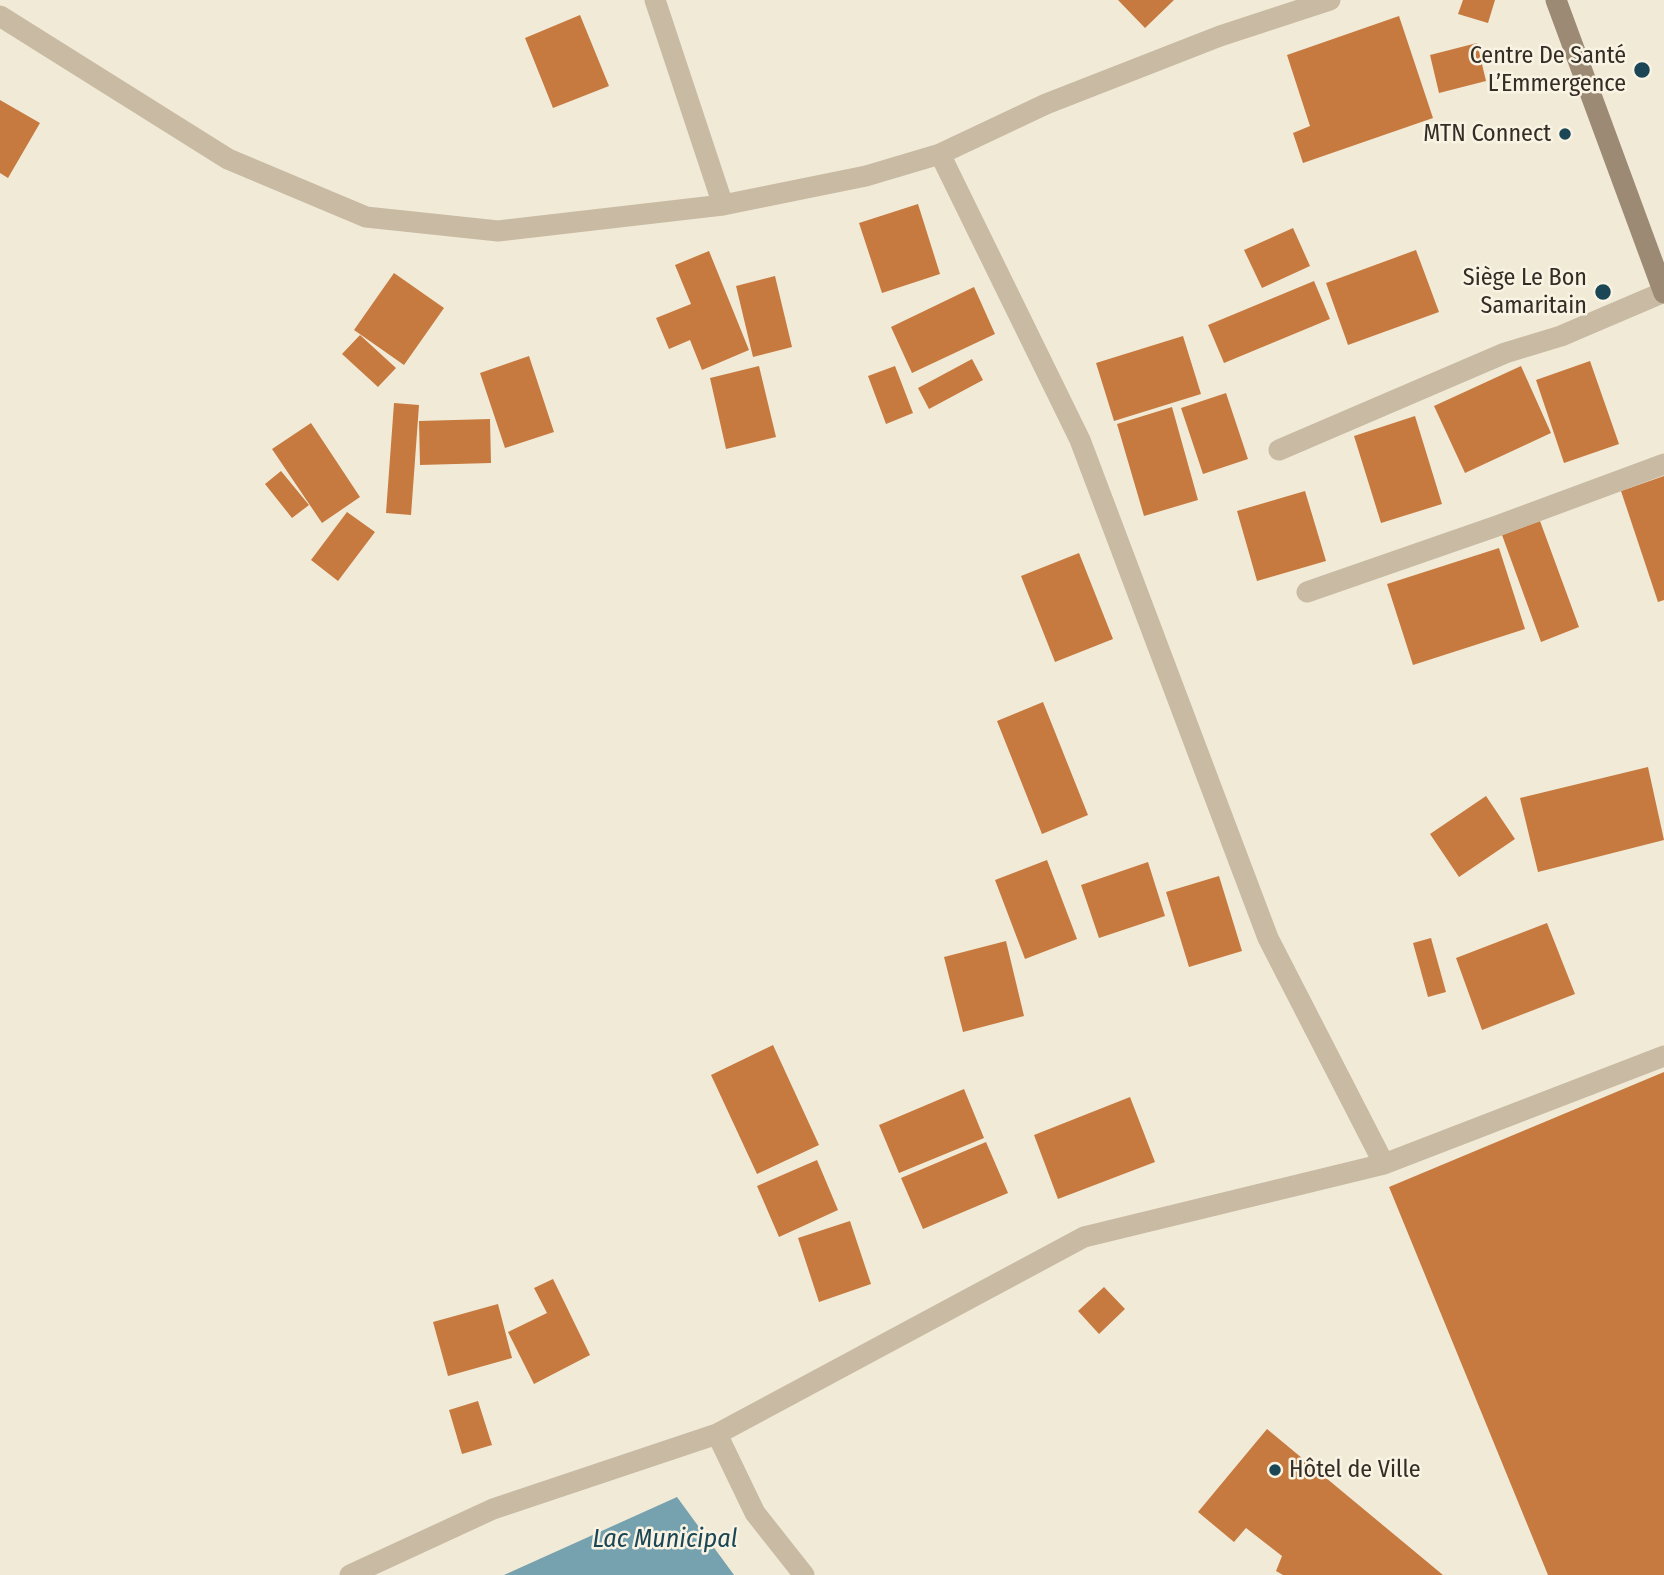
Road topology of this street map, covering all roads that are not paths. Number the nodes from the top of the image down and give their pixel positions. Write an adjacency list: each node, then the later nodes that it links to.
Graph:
1 (655, 0): 6 (street)
2 (1330, 0): 5 (street)
3 (1556, 0): 7 (street)
4 (0, 16): 6 (street)
5 (940, 154): 6 (street); 12 (street)
6 (723, 205)
7 (1664, 293): 8 (street)
8 (1279, 450)
9 (1664, 464): 10 (street)
10 (1307, 592)
11 (1664, 1056): 12 (street)
12 (1384, 1164): 13 (street)
13 (717, 1434): 14 (street); 15 (street)
14 (351, 1575)
15 (804, 1575)

